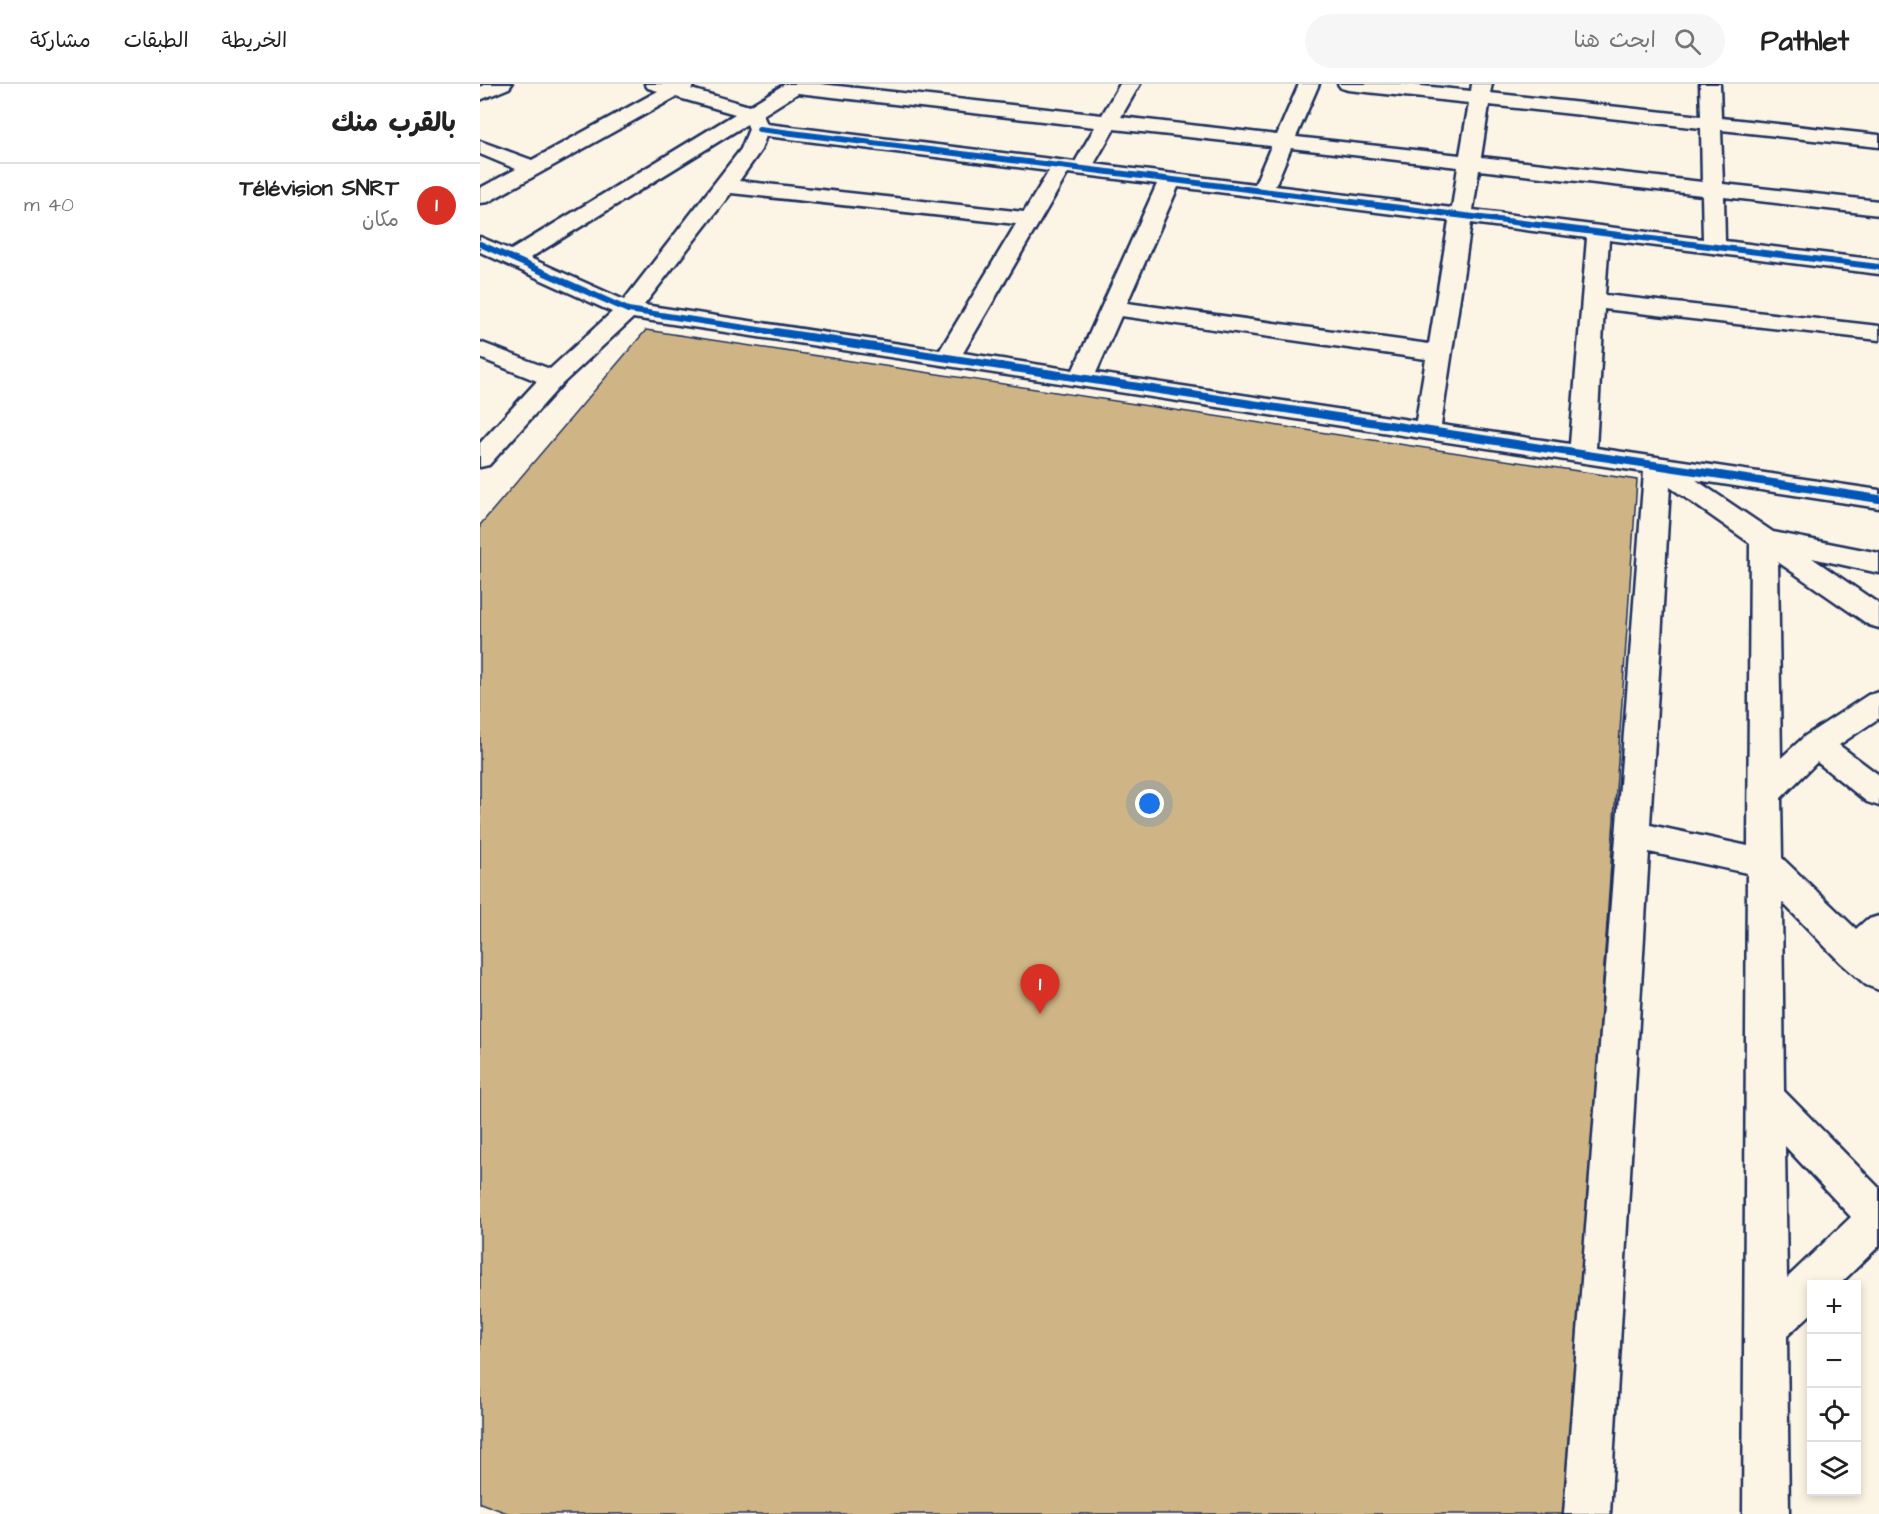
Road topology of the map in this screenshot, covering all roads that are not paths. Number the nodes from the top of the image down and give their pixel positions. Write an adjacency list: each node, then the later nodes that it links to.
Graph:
1 (502, 84): 10 (street)
2 (939, 84): 11 (street)
3 (1130, 84): 13 (street)
4 (1309, 84): 15 (street)
5 (1348, 84): 9 (street)
6 (1710, 84): 14 (street)
7 (672, 86): 12 (street); 20 (street)
8 (797, 86): 11 (street); 12 (street)
9 (1481, 91): 14 (street); 18 (street)
10 (480, 94)
11 (924, 101): 13 (street)
12 (755, 121): 19 (street); 22 (street); 32 (street)
13 (1108, 122): 15 (street); 19 (street)
14 (1711, 123): 16 (street); 23 (street)
15 (1284, 141): 18 (street); 24 (street)
16 (1879, 141)
17 (480, 147): 20 (street)
18 (1469, 162): 23 (street); 27 (street)
19 (1071, 167): 21 (street); 28 (street)
20 (533, 168): 25 (street)
21 (1170, 180): 24 (street); 35 (street)
22 (725, 186): 28 (street); 36 (street)
23 (1713, 189): 26 (street); 31 (street)
24 (1262, 191): 27 (street)
25 (480, 197)
26 (1879, 208)
27 (1461, 216): 29 (street); 39 (street)
28 (1030, 219): 40 (street)
29 (1598, 233): 31 (street); 34 (street)
30 (480, 244): 32 (street)
31 (1714, 247): 33 (street)
32 (512, 258): 36 (street)
33 (1879, 267)
34 (1593, 301): 37 (street); 45 (street)
35 (1113, 308): 39 (street); 42 (street)
36 (628, 310): 40 (street); 41 (street)
37 (1879, 333)
38 (480, 349): 41 (street)
39 (1439, 353): 43 (street)
40 (947, 358): 42 (street)
41 (553, 379): 44 (street)
42 (1081, 379): 43 (street)
43 (1427, 431): 45 (street)
44 (483, 453)
45 (1582, 455): 46 (street)
46 (1658, 466): 47 (street); 48 (street); 55 (street)
47 (1879, 499)
48 (1764, 539): 49 (street); 50 (street); 53 (street)
49 (1879, 563)
50 (1879, 618)
51 (1879, 704): 52 (street)
52 (1816, 744): 53 (street); 54 (street)
53 (1765, 793): 56 (street)
54 (1879, 793)
55 (1633, 835): 56 (street); 62 (street)
56 (1765, 862): 57 (street); 59 (street)
57 (1866, 941): 58 (street)
58 (1879, 974)
59 (1766, 1099): 60 (street); 61 (street)
60 (1879, 1217): 61 (street)
61 (1766, 1327): 63 (street)
62 (1587, 1514)
63 (1767, 1514)

